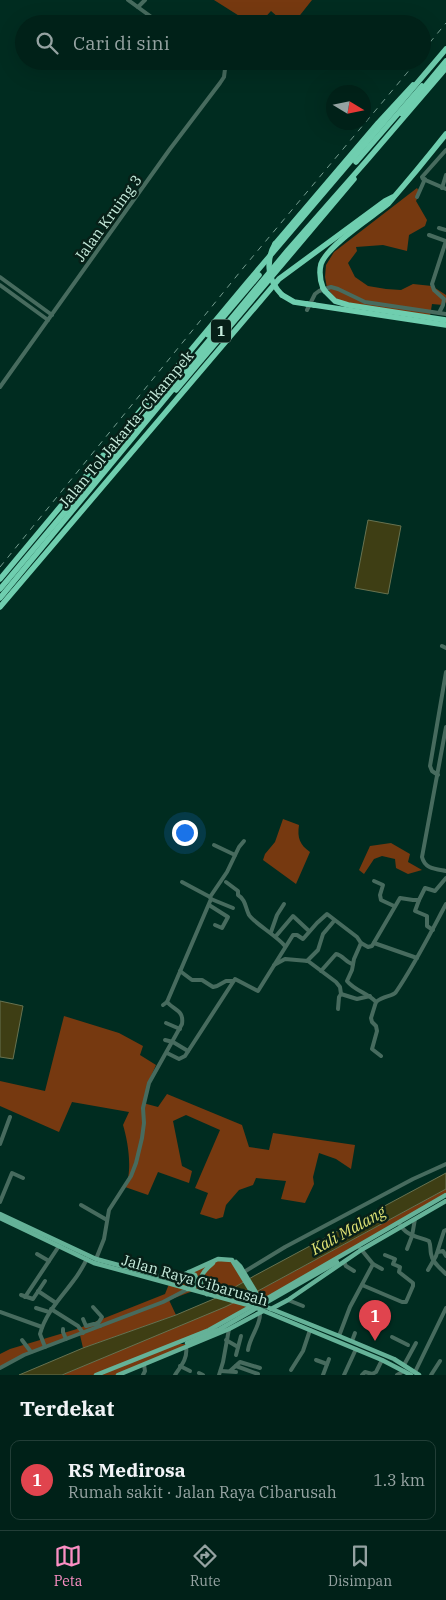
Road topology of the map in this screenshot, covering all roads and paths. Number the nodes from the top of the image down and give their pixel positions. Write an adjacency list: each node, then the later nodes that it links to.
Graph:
1 (128, 0): 3 (street)
2 (145, 0): 3 (street)
3 (138, 7): 4 (street)
4 (149, 15)
5 (446, 50): 7 (highway)
6 (446, 59): 34 (highway, Jalan Tol Jakarta–Cikampek / 1); 35 (highway, 1, bridge)
7 (431, 67)
8 (446, 69): 36 (highway, 1, bridge)
9 (225, 70): 27 (street, Jalan Kruing 3)
10 (428, 70): 11 (highway)
11 (415, 85): 25 (highway, bridge); 33 (highway)
12 (446, 134): 17 (highway)
13 (446, 150): 15 (street)
14 (446, 175): 16 (street)
15 (425, 180): 16 (street); 18 (street)
16 (444, 188)
17 (393, 197): 30 (highway); 37 (highway)
18 (417, 197)
19 (439, 228): 20 (street)
20 (446, 230)
21 (429, 235): 22 (street)
22 (446, 241): 26 (street)
23 (0, 277): 27 (street)
24 (0, 285): 29 (street)
25 (307, 307): 26 (street); 31 (highway, bridge)
26 (439, 313): 28 (street)
27 (52, 314): 29 (street, Jalan Kruing 3)
28 (446, 314)
29 (48, 320): 32 (street, Jalan Kruing 3)
30 (446, 320)
31 (446, 325)
32 (0, 387)
33 (0, 579)
34 (0, 584)
35 (0, 589)
36 (0, 598)
37 (0, 607)
38 (446, 672): 42 (street)
39 (446, 727): 40 (street)
40 (440, 764): 41 (street); 42 (street)
41 (446, 766)
42 (438, 775): 46 (street)
43 (244, 841): 45 (street)
44 (214, 845): 45 (street)
45 (235, 855): 53 (street)
46 (446, 871)
47 (446, 878): 51 (street)
48 (374, 881): 58 (street)
49 (182, 882): 53 (street)
50 (226, 882): 64 (street)
51 (441, 884): 52 (street); 54 (street)
52 (446, 889)
53 (211, 898): 57 (street); 59 (street)
54 (419, 900): 58 (street); 62 (street)
55 (284, 904): 64 (street)
56 (446, 904): 62 (street)
57 (209, 905): 61 (street); 73 (street)
58 (394, 906): 67 (street)
59 (233, 908)
60 (334, 920): 63 (street); 66 (street); 70 (street)
61 (215, 926)
62 (433, 930): 69 (street)
63 (309, 931): 65 (street); 68 (street)
64 (271, 932): 65 (street)
65 (276, 936): 68 (street)
66 (361, 942): 67 (street); 71 (street)
67 (374, 943): 69 (street)
68 (285, 946): 72 (street)
69 (417, 958): 79 (street)
70 (307, 960): 72 (street); 74 (street)
71 (353, 964): 74 (street); 77 (street)
72 (273, 965): 75 (street)
73 (180, 971): 75 (street); 78 (street)
74 (321, 971): 76 (street)
75 (233, 981): 86 (street)
76 (341, 994): 77 (street); 81 (street)
77 (370, 996): 79 (street)
78 (167, 1002): 80 (street); 83 (street)
79 (376, 1002): 88 (street)
80 (163, 1005)
81 (338, 1009)
82 (166, 1023): 83 (street)
83 (180, 1029): 85 (street)
84 (165, 1040): 85 (street)
85 (173, 1042): 86 (street); 87 (street)
86 (188, 1051): 87 (street)
87 (167, 1054): 101 (street)
88 (381, 1056)
89 (10, 1117): 90 (street)
90 (0, 1144)
91 (446, 1164): 125 (street)
92 (23, 1178): 94 (street)
93 (446, 1196): 97 (main road)
94 (0, 1202)
95 (446, 1202): 97 (main road)
96 (81, 1205): 101 (street)
97 (428, 1209): 100 (main road); 102 (main road)
98 (0, 1214): 113 (main road, Jalan Raya Cibarusah)
99 (0, 1218): 105 (main road, Jalan Raya Cibarusah)
100 (415, 1219): 102 (main road); 104 (street)
101 (107, 1220): 113 (street)
102 (400, 1225): 104 (street); 106 (main road)
103 (446, 1230): 108 (street)
104 (412, 1236): 107 (street); 119 (street)
105 (59, 1246): 115 (main road, Jalan Raya Cibarusah); 116 (street)
106 (360, 1248): 110 (main road); 120 (street)
107 (407, 1249)
108 (438, 1252): 112 (street); 119 (street)
109 (37, 1254): 116 (street)
110 (348, 1255): 118 (main road); 133 (main road)
111 (385, 1255): 129 (street)
112 (446, 1256)
113 (96, 1259): 124 (main road, Jalan Raya Cibarusah)
114 (218, 1259): 117 (main road, Jalan Raya Cibarusah); 124 (main road, Jalan Raya Cibarusah); 132 (main road)
115 (86, 1260): 130 (main road, Jalan Raya Cibarusah); 135 (street)
116 (49, 1261): 131 (street)
117 (234, 1261): 125 (main road, Jalan Raya Cibarusah); 127 (main road, Jalan Raya Cibarusah)
118 (340, 1262): 123 (street); 134 (main road); 165 (main road, bridge)
119 (433, 1262): 122 (street); 126 (street)
120 (373, 1264): 121 (street); 129 (street)
121 (382, 1269)
122 (428, 1270)
123 (354, 1271)
124 (189, 1272): 130 (main road)
125 (244, 1272): 127 (main road, Jalan Raya Cibarusah)
126 (446, 1274)
127 (245, 1278): 133 (main road, Jalan Raya Cibarusah)
128 (45, 1281): 131 (street)
129 (362, 1285): 156 (street)
130 (188, 1289): 132 (main road, Jalan Raya Cibarusah); 146 (street)
131 (38, 1292): 135 (street)
132 (207, 1294): 136 (main road, Jalan Raya Cibarusah)
133 (258, 1299): 142 (main road, Jalan Raya Cibarusah)
134 (288, 1300): 137 (street); 142 (main road)
135 (56, 1303): 141 (street)
136 (252, 1306): 142 (main road, Jalan Raya Cibarusah); 145 (main road)
137 (303, 1306)
138 (94, 1307): 146 (street)
139 (36, 1308): 141 (street)
140 (446, 1308): 192 (street)
141 (50, 1310): 147 (street); 152 (street)
142 (265, 1311): 149 (main road); 150 (main road, Jalan Raya Cibarusah); 151 (street); 156 (main road, Jalan Raya Cibarusah)
143 (0, 1312): 147 (street)
144 (83, 1319): 146 (street)
145 (226, 1322): 149 (main road); 163 (main road)
146 (98, 1325): 152 (street)
147 (42, 1327): 166 (street)
148 (63, 1328): 158 (street)
149 (229, 1329): 160 (street); 165 (main road)
150 (310, 1330): 168 (main road, Jalan Raya Cibarusah); 185 (street)
151 (253, 1332): 154 (street); 169 (street)
152 (83, 1333): 158 (street)
153 (355, 1333): 161 (street)
154 (259, 1334)
155 (241, 1336): 167 (street)
156 (340, 1336): 161 (main road, Jalan Raya Cibarusah)
157 (392, 1337): 164 (street)
158 (66, 1339): 166 (street)
159 (22, 1340): 170 (street)
160 (226, 1340): 167 (street); 189 (street)
161 (352, 1341): 179 (main road, Jalan Raya Cibarusah)
162 (416, 1343): 179 (street)
163 (176, 1344): 165 (main road); 172 (main road)
164 (408, 1344)
165 (186, 1345): 177 (main road); 180 (street)
166 (45, 1347): 170 (street)
167 (238, 1347): 171 (street)
168 (356, 1349): 175 (main road, Jalan Raya Cibarusah); 198 (street)
169 (248, 1350)
170 (31, 1352): 182 (street)
171 (236, 1355)
172 (145, 1356): 177 (main road); 193 (main road)
173 (328, 1359): 178 (street)
174 (316, 1360): 178 (street)
175 (382, 1360): 187 (main road, Jalan Raya Cibarusah); 199 (street)
176 (440, 1362): 201 (street)
177 (146, 1364): 194 (main road); 195 (street)
178 (327, 1364): 197 (street)
179 (404, 1365): 192 (main road, Jalan Raya Cibarusah)
180 (180, 1366): 186 (street); 190 (street)
181 (236, 1366): 183 (street); 184 (street); 191 (street)
182 (0, 1368)
183 (260, 1368)
184 (230, 1370): 188 (street); 189 (street)
185 (290, 1370)
186 (190, 1371)
187 (404, 1371): 192 (main road, Jalan Raya Cibarusah); 200 (street)
188 (236, 1372)
189 (220, 1373)
190 (176, 1374): 196 (street)
191 (258, 1374)
192 (415, 1374)
193 (96, 1375)
194 (120, 1375)
195 (143, 1375)
196 (183, 1375)
197 (323, 1375)
198 (344, 1375)
199 (362, 1375)
200 (397, 1375)
201 (431, 1375)

